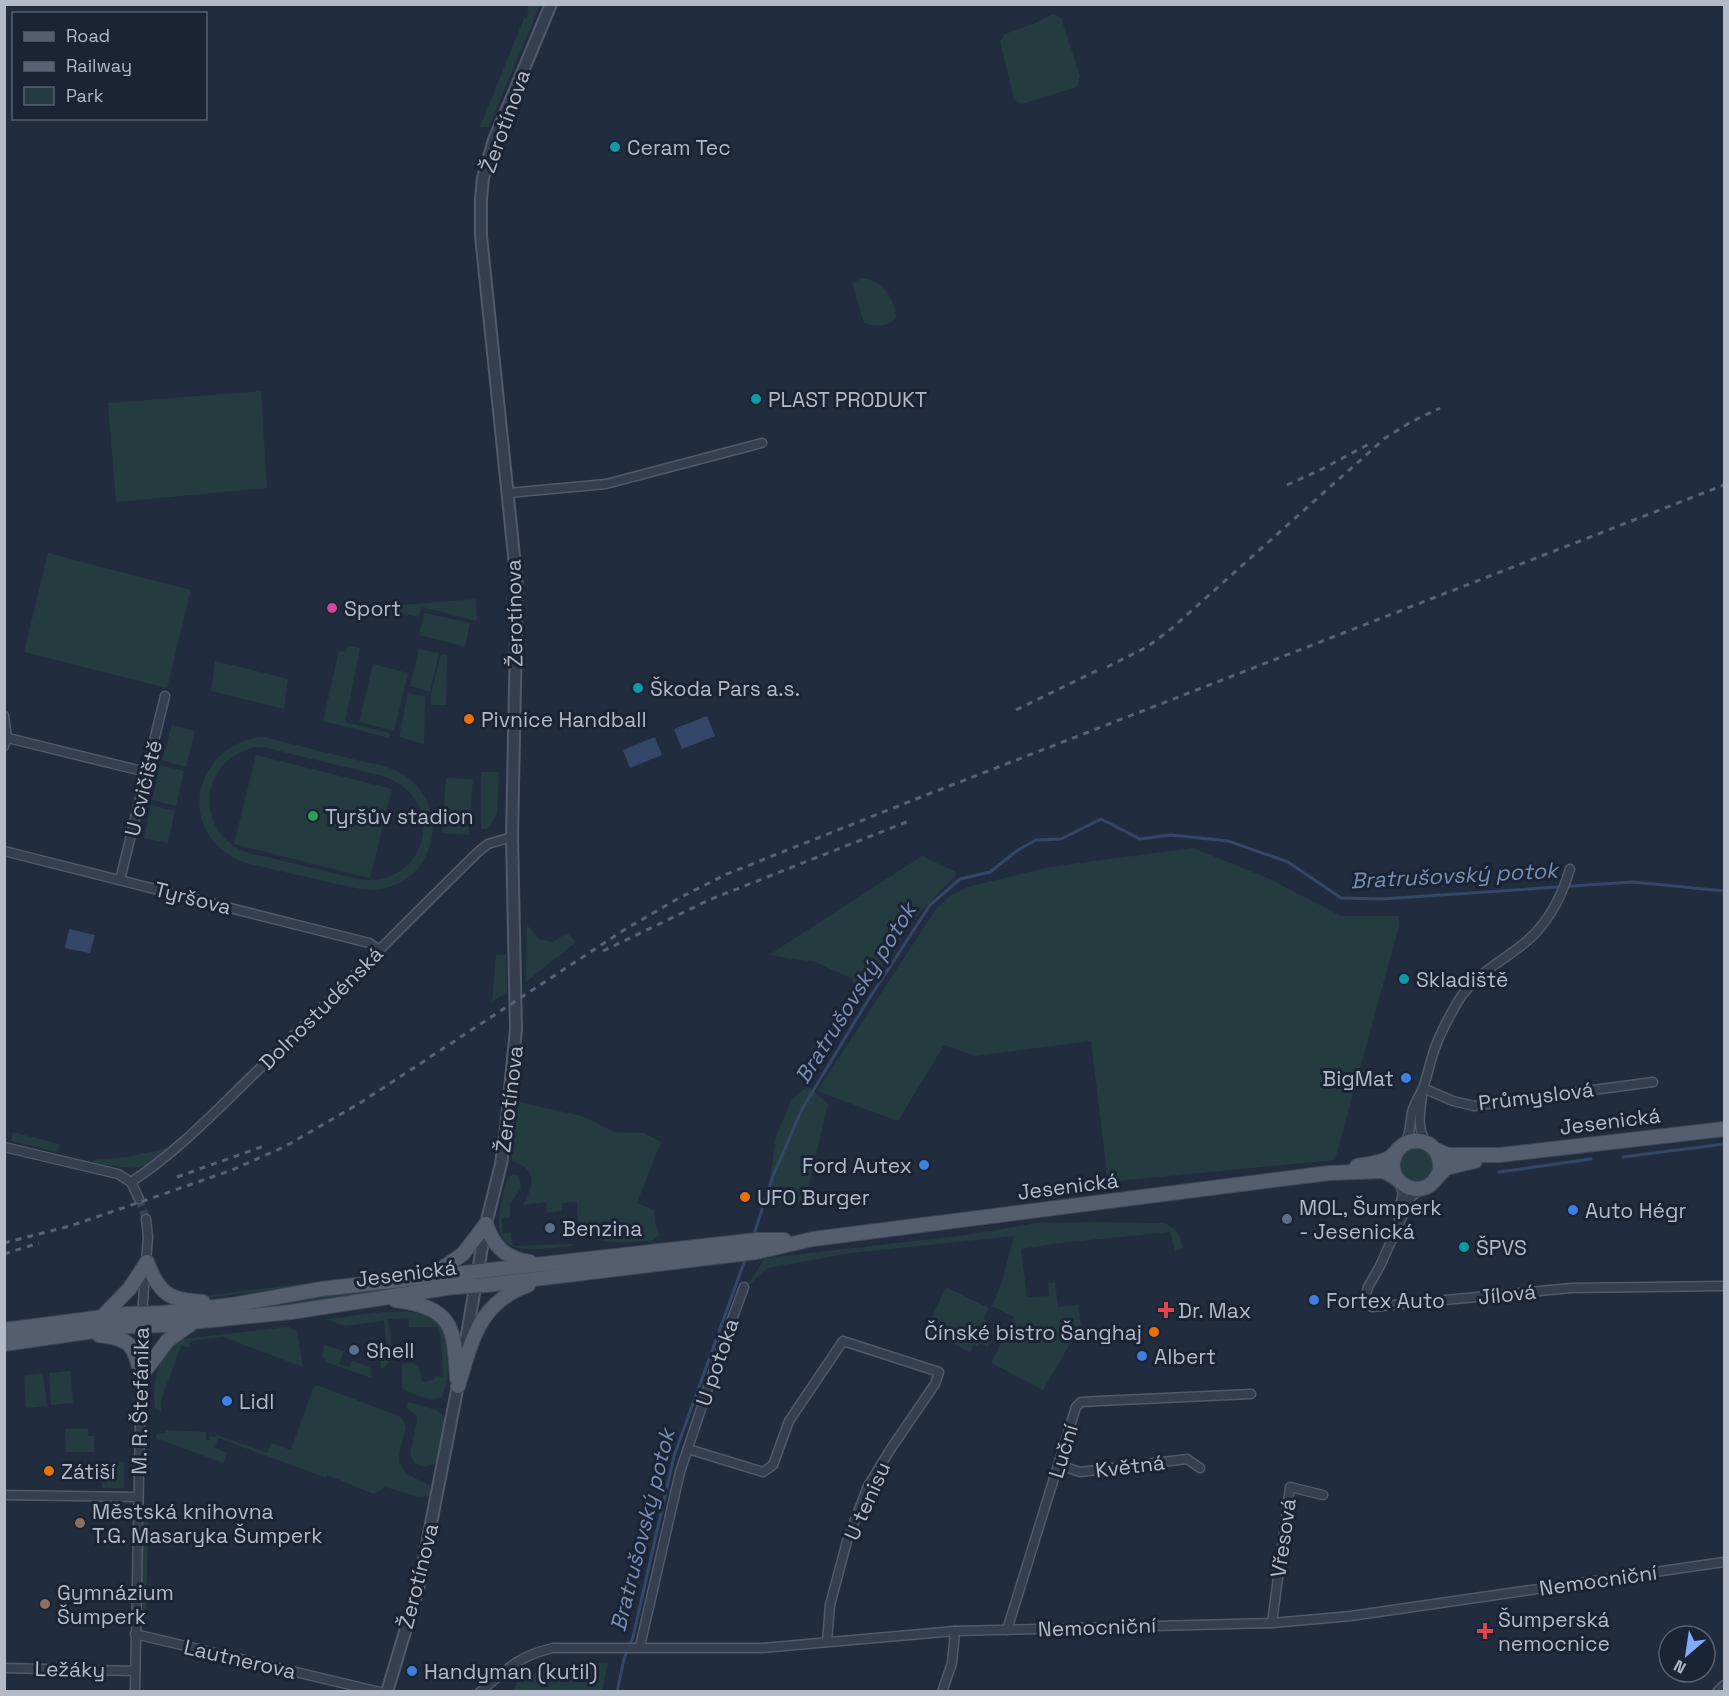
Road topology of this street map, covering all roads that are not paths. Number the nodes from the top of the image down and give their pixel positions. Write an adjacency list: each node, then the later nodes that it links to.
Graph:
1 (551, 4): 3 (street, Žerotínova)
2 (762, 443): 3 (street)
3 (508, 493): 8 (street, Žerotínova)
4 (165, 696): 7 (street, U cvičiště)
5 (4, 716): 6 (street)
6 (5, 740): 7 (street)
7 (146, 772): 11 (street, U cvičiště)
8 (512, 837): 12 (street, Dolnostudénská); 27 (street, Žerotínova)
9 (4, 851): 11 (street, Tyršova)
10 (1569, 873): 14 (street)
11 (120, 880): 12 (street, Tyršova)
12 (380, 950): 23 (street, Dolnostudénská)
13 (1653, 1082): 14 (street, Průmyslová)
14 (1423, 1088): 17 (street); 18 (street)
15 (1725, 1128): 19 (main road, Jesenická)
16 (4, 1147): 23 (street)
17 (1400, 1147): 18 (main road, Jesenická); 20 (main road, Jesenická); 21 (main road)
18 (1432, 1147): 19 (main road, Jesenická); 22 (main road)
19 (1500, 1155): 22 (main road, Jesenická)
20 (1329, 1173): 21 (main road, Jesenická); 30 (main road, Jesenická)
21 (1396, 1178): 24 (main road, Jesenická); 28 (street, Jílová)
22 (1436, 1179): 24 (main road, Jesenická)
23 (131, 1182): 25 (street)
24 (1424, 1188): 28 (street, Jílová)
25 (139, 1199)
26 (146, 1219): 29 (street, M. R. Štefánika)
27 (486, 1224): 30 (main road); 31 (main road); 32 (street, Žerotínova)
28 (1393, 1234): 33 (street, Jílová)
29 (147, 1262): 36 (main road); 37 (main road); 38 (street, M. R. Štefánika)
30 (547, 1271): 32 (main road, Jesenická); 44 (main road)
31 (426, 1278): 32 (main road, Jesenická); 36 (main road, Jesenická)
32 (477, 1279): 35 (main road, Jesenická); 44 (street, Žerotínova)
33 (1725, 1286)
34 (744, 1287): 46 (street, U potoka)
35 (378, 1298): 39 (main road, Jesenická); 44 (main road)
36 (232, 1305): 38 (main road, Jesenická)
37 (102, 1317): 38 (main road, Jesenická); 40 (main road, Jesenická)
38 (142, 1320): 39 (main road, Jesenická); 41 (main road, Jesenická); 43 (street, M. R. Štefánika)
39 (196, 1322): 43 (main road)
40 (4, 1330)
41 (84, 1333): 42 (main road, Jesenická); 43 (main road)
42 (4, 1344)
43 (141, 1376): 51 (street, M. R. Štefánika)
44 (458, 1386): 64 (street, Žerotínova)
45 (1251, 1394): 47 (street, Luční)
46 (688, 1449): 57 (street, U tenisu); 58 (street, U potoka)
47 (1059, 1465): 48 (street, Květná); 54 (street, Luční)
48 (1200, 1468)
49 (4, 1495): 51 (street)
50 (1323, 1496): 53 (street, Vřesová)
51 (138, 1497): 56 (street, M. R. Štefánika)
52 (1725, 1562): 53 (street, Nemocniční)
53 (1272, 1623): 54 (street, Nemocniční)
54 (1006, 1630): 55 (street, Nemocniční)
55 (955, 1631): 57 (street, Nemocniční); 66 (street)
56 (135, 1634): 60 (street, M. R. Štefánika); 63 (street, Lautnerova)
57 (828, 1642): 58 (street, Nemocniční)
58 (633, 1647): 65 (street, Nemocniční)
59 (4, 1668): 60 (street, Ležáky)
60 (135, 1671): 62 (street, M. R. Štefánika)
61 (1725, 1685): 67 (street)
62 (135, 1692)
63 (380, 1692)
64 (387, 1692)
65 (480, 1692)
66 (942, 1692)
67 (1717, 1692)

